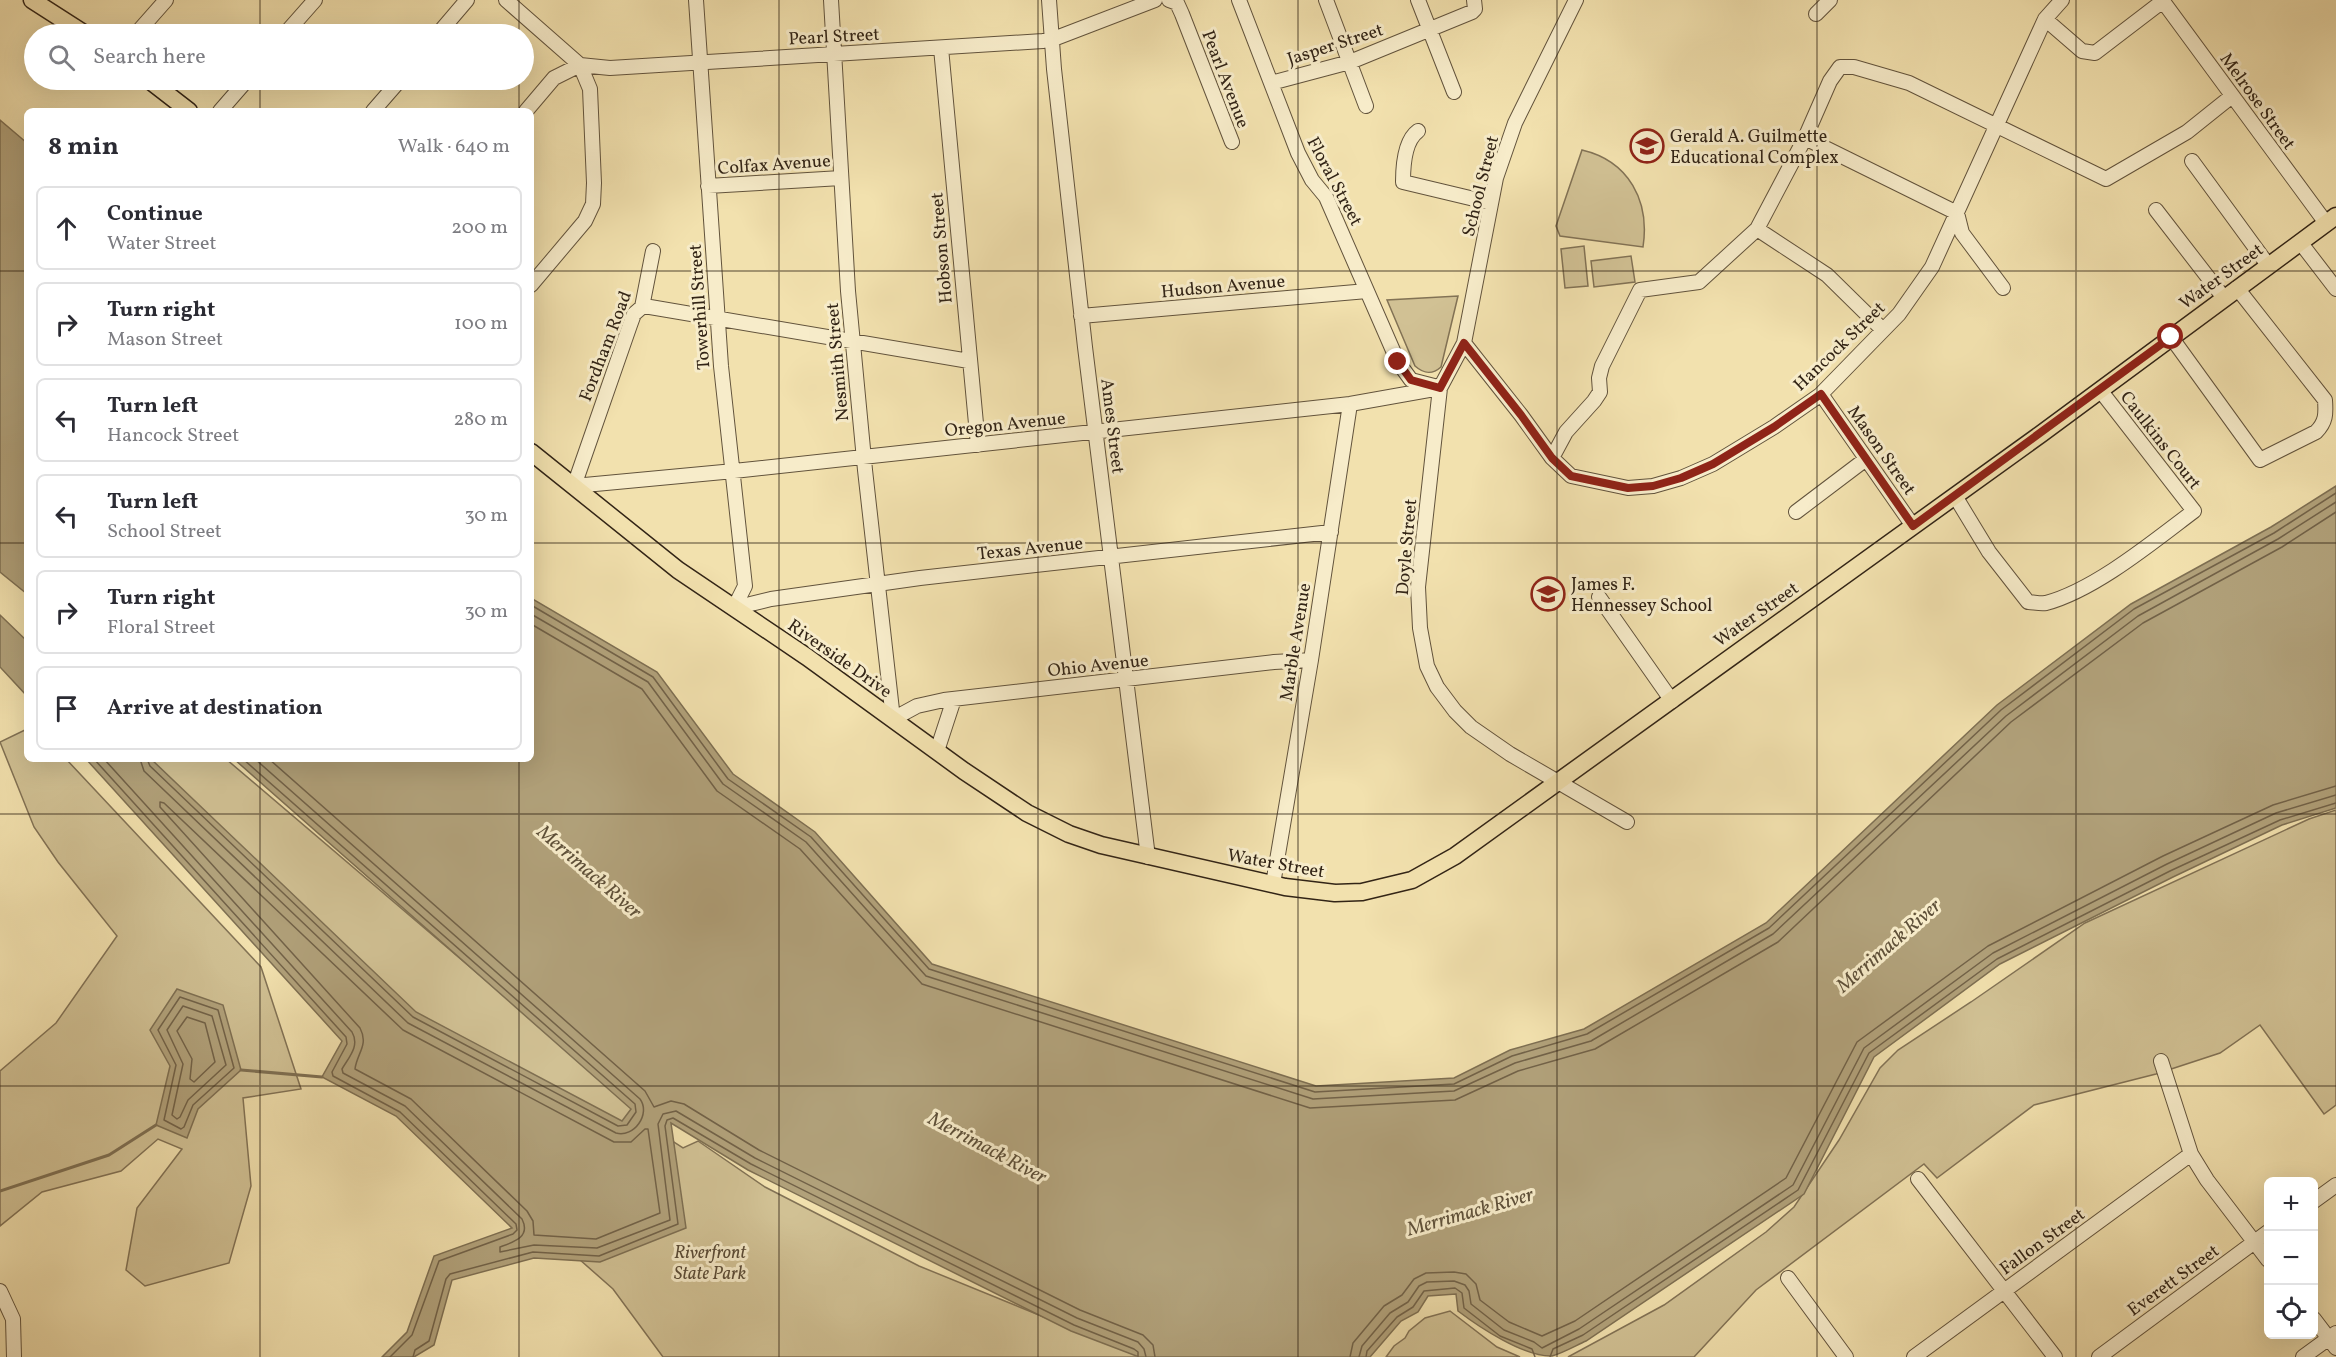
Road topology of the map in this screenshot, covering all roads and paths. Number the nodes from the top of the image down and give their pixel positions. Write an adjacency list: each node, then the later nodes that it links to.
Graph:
1 (32, 0): 21 (main road)
2 (166, 0): 22 (street)
3 (315, 0): 23 (street)
4 (467, 0): 24 (street)
5 (506, 0): 25 (street)
6 (696, 0): 31 (street, Towerhill Street)
7 (831, 0): 30 (street, Nesmith Street)
8 (1049, 0): 28 (street, Ames Street)
9 (1155, 0): 28 (street, Pearl Street)
10 (1169, 0): 48 (street, Pearl Avenue)
11 (1239, 0): 34 (street, Floral Street)
12 (1326, 0): 32 (street)
13 (1418, 0): 27 (street)
14 (1576, 0): 52 (street, School Street)
15 (1830, 0): 19 (street)
16 (2062, 0): 20 (street, Hancock Street)
17 (2162, 1): 20 (street); 39 (street, Melrose Street)
18 (1474, 4): 27 (street, Jasper Street)
19 (1816, 15)
20 (2045, 19): 45 (street, Hancock Street)
21 (69, 24)
22 (145, 24)
23 (294, 24)
24 (447, 24)
25 (533, 24)
26 (534, 25): 33 (street)
27 (1430, 30): 32 (street, Jasper Street); 38 (street)
28 (1052, 39): 29 (street, Pearl Street); 66 (street, Ames Street)
29 (941, 48): 30 (street, Pearl Street); 72 (street, Hobson Street)
30 (834, 54): 31 (street, Pearl Street); 50 (street, Nesmith Street)
31 (700, 62): 33 (street, Pearl Street); 51 (street, Towerhill Street)
32 (1350, 62): 34 (street, Jasper Street); 40 (street)
33 (580, 65): 44 (street); 60 (street)
34 (1271, 83): 63 (street, Floral Street)
35 (162, 90): 41 (main road)
36 (238, 90): 42 (street)
37 (391, 90): 43 (street)
38 (1454, 92)
39 (2232, 96): 45 (street); 55 (street, Melrose Street)
40 (1366, 106)
41 (185, 108)
42 (223, 108)
43 (376, 108)
44 (529, 108)
45 (1996, 125): 47 (street); 54 (street, Hancock Street)
46 (1418, 131): 52 (street)
47 (1805, 138): 54 (street); 56 (street)
48 (1232, 142)
49 (2192, 162): 59 (street)
50 (842, 178): 51 (street, Colfax Avenue); 70 (street, Nesmith Street)
51 (708, 186): 67 (street, Towerhill Street)
52 (1491, 203): 71 (street, School Street)
53 (2156, 210): 64 (street)
54 (1957, 213): 61 (street); 68 (street, Hancock Street)
55 (2331, 220): 57 (main road, Water Street)
56 (1757, 230): 68 (street); 81 (street)
57 (2300, 242): 59 (main road, Water Street); 62 (street)
58 (653, 251): 65 (street, Fordham Road)
59 (2268, 265): 64 (main road, Water Street)
60 (534, 281)
61 (2003, 288)
62 (2336, 290)
63 (1367, 291): 66 (street, Hudson Avenue); 73 (street, Floral Street)
64 (2231, 293): 69 (main road, Water Street); 69 (street)
65 (642, 307): 67 (street); 84 (street, Fordham Road)
66 (1081, 316): 77 (street, Ames Street)
67 (717, 318): 70 (street); 83 (street, Towerhill Street)
68 (1883, 330): 75 (street, Hancock Street)
69 (2171, 337): 74 (main road, Water Street)
70 (853, 341): 72 (street); 80 (street, Nesmith Street)
71 (1464, 343): 73 (street, School Street); 81 (street, Hancock Street)
72 (969, 361): 78 (street, Hobson Street)
73 (1440, 388): 76 (street, Oregon Avenue); 99 (street, Doyle Street)
74 (2100, 390): 85 (main road, Water Street); 85 (street, Caulkins Court)
75 (1821, 394): 81 (street, Hancock Street); 82 (street, Mason Street)
76 (1350, 404): 77 (street, Oregon Avenue); 88 (street, Marble Avenue)
77 (1095, 432): 78 (street, Oregon Avenue); 89 (street, Ames Street)
78 (978, 445): 80 (street, Oregon Avenue)
79 (534, 454): 84 (main road, Riverside Drive)
80 (864, 457): 83 (street, Oregon Avenue); 90 (street, Nesmith Street)
81 (1552, 458)
82 (1866, 459): 86 (street); 87 (street, Mason Street)
83 (734, 471): 84 (street, Oregon Avenue); 92 (street, Towerhill Street)
84 (574, 486): 92 (main road, Riverside Drive)
85 (1955, 496): 87 (main road, Water Street)
86 (1796, 512)
87 (1913, 526): 96 (main road, Water Street)
88 (1331, 532): 89 (street, Texas Avenue); 93 (street, Marble Avenue)
89 (1111, 557): 90 (street, Texas Avenue); 94 (street, Ames Street)
90 (878, 584): 92 (street, Texas Avenue); 97 (street, Nesmith Street)
91 (1599, 597): 96 (street)
92 (734, 608): 97 (main road, Riverside Drive)
93 (1311, 660): 94 (street, Ohio Avenue); 102 (street, Marble Avenue)
94 (1125, 681): 95 (street, Ohio Avenue); 101 (street, Ames Street)
95 (954, 699): 97 (street, Ohio Avenue); 98 (street)
96 (1672, 701): 99 (main road, Water Street)
97 (893, 719): 98 (main road, Riverside Drive)
98 (937, 751): 101 (main road, Riverside Drive)
99 (1559, 782): 100 (street, Doyle Street); 102 (main road, Water Street)
100 (1627, 822)
101 (1148, 857): 102 (main road, Water Street)
102 (1273, 885)
103 (2161, 1060): 104 (street)
104 (2191, 1154): 109 (street); 112 (street, Fallon Street)
105 (1918, 1179): 112 (street)
106 (2336, 1185): 107 (street)
107 (2318, 1198)
108 (2264, 1235): 109 (street, Everett Street)
109 (2255, 1242): 110 (street); 120 (street, Everett Street)
110 (2264, 1254)
111 (1788, 1278): 117 (street)
112 (2004, 1290): 118 (street, Fallon Street); 119 (street)
113 (0, 1292): 116 (street)
114 (2318, 1324): 115 (street)
115 (2333, 1340): 121 (street)
116 (14, 1357)
117 (1846, 1357)
118 (1914, 1357)
119 (2055, 1357)
120 (2100, 1357)
121 (2303, 1357)

